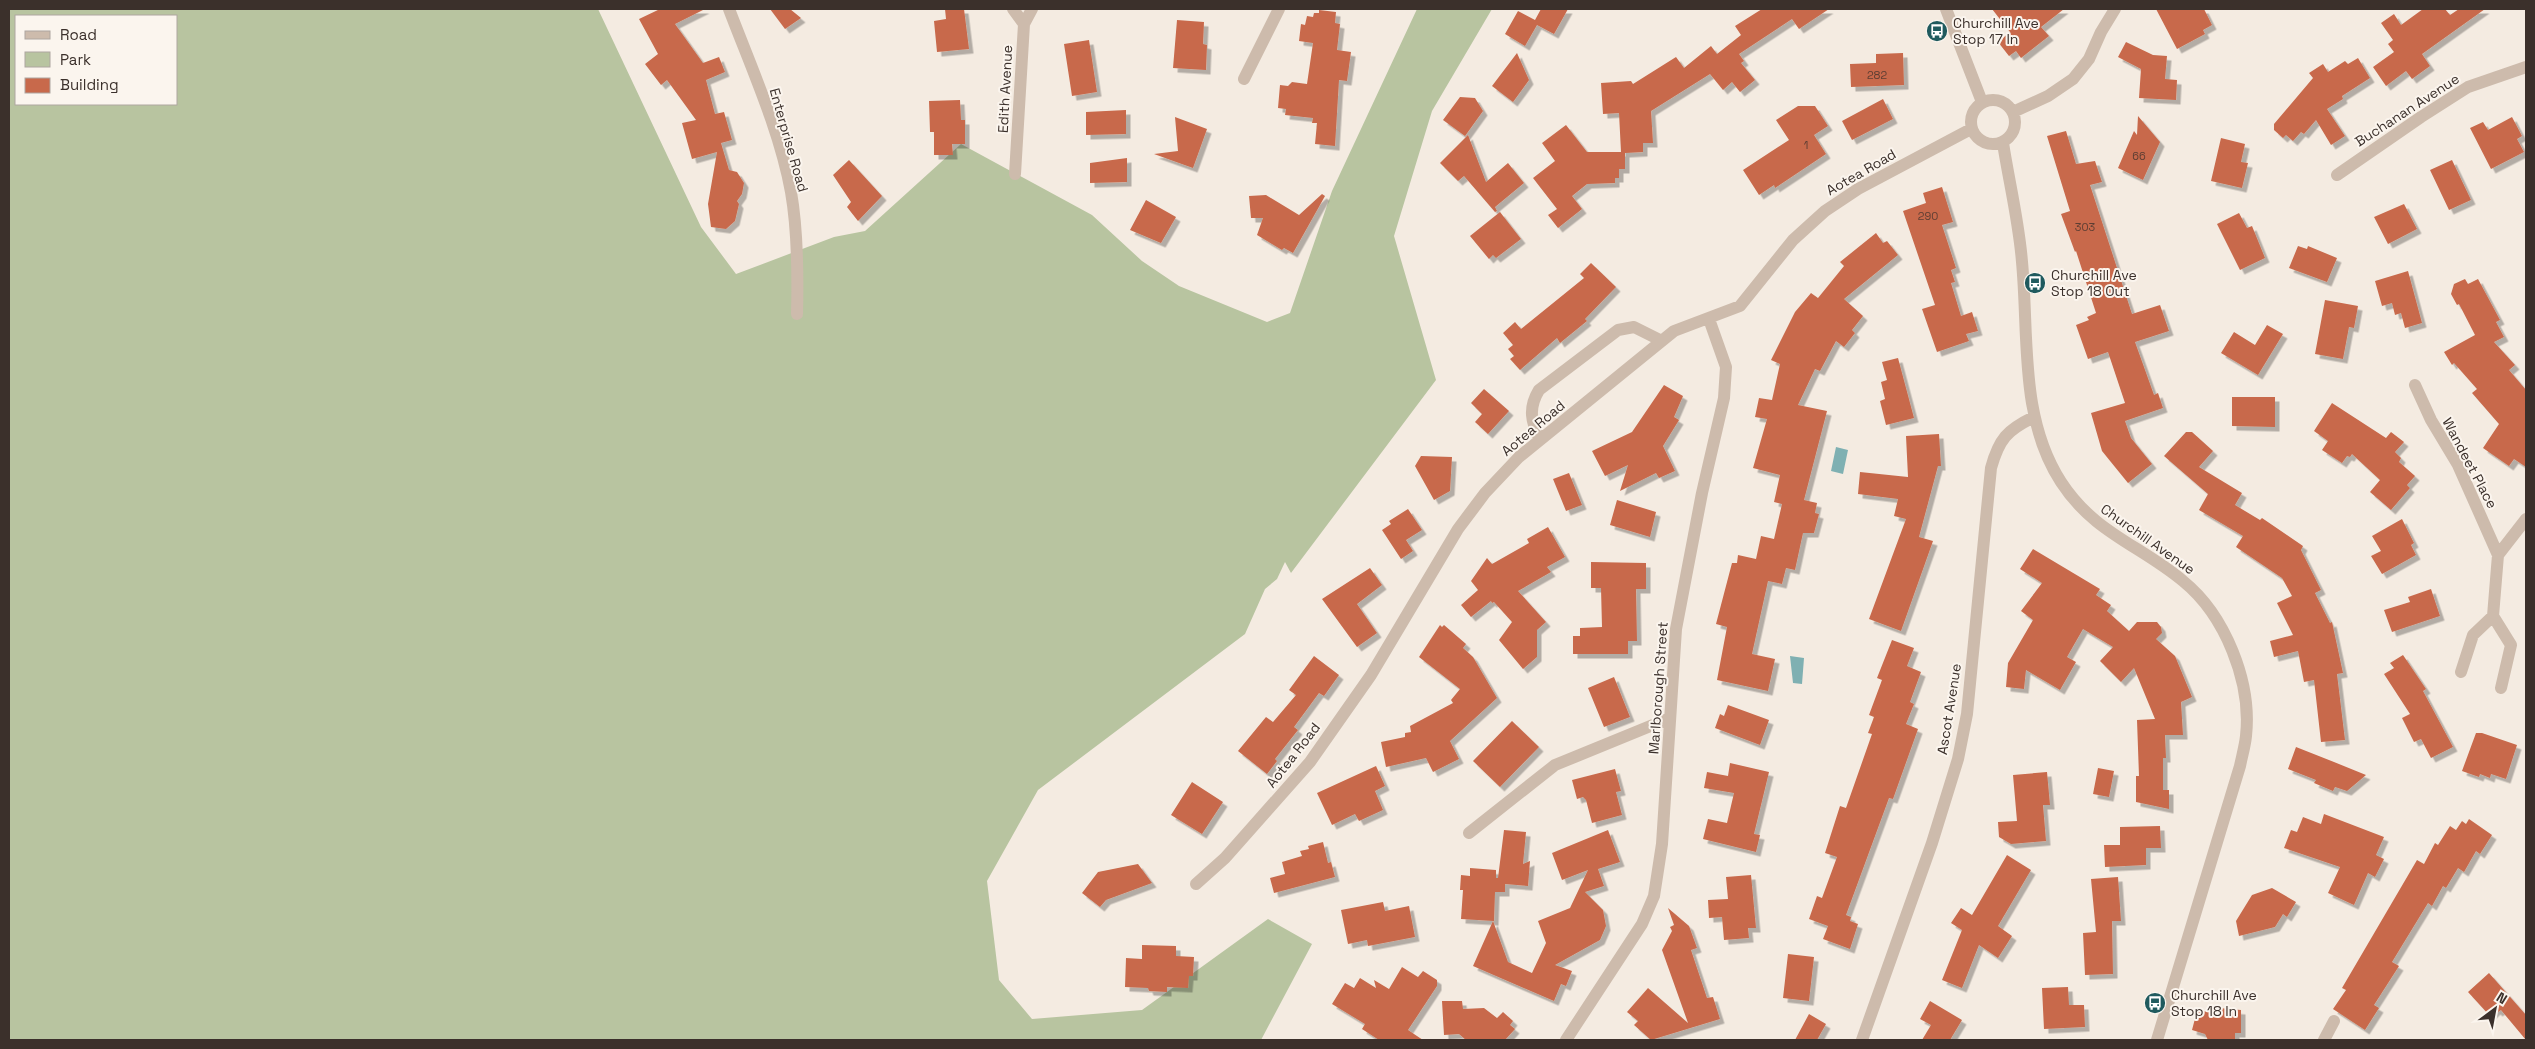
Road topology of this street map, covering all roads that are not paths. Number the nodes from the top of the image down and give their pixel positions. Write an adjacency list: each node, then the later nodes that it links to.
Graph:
1 (729, 9): 16 (street, Enterprise Road)
2 (1013, 9): 7 (street)
3 (1032, 9): 7 (street, Edith Avenue)
4 (1279, 9): 9 (street)
5 (1946, 9): 10 (street)
6 (2115, 9): 11 (street)
7 (1024, 24): 14 (street, Edith Avenue)
8 (2526, 68): 15 (street, Buchanan Avenue)
9 (1244, 79)
10 (1982, 102): 11 (street); 12 (street)
11 (2014, 112): 13 (street)
12 (1972, 129): 13 (street); 17 (street, Aotea Road)
13 (2003, 143): 20 (street, Churchill Avenue)
14 (1015, 174)
15 (2337, 176)
16 (797, 314)
17 (1709, 319): 18 (street, Aotea Road); 27 (street, Marlborough Street)
18 (1662, 341): 21 (street, Aotea Road); 21 (street)
19 (2415, 385): 23 (street, Wandeet Place)
20 (2034, 417): 32 (street, Ascot Avenue); 33 (street, Churchill Avenue)
21 (1540, 440): 29 (street, Aotea Road)
22 (2526, 519): 23 (street)
23 (2498, 555): 24 (street, Wandeet Place)
24 (2492, 616): 25 (street); 26 (street)
25 (2462, 672)
26 (2501, 688)
27 (1670, 718): 28 (street); 31 (street, Marlborough Street)
28 (1469, 834)
29 (1196, 884)
30 (2334, 1021): 34 (street)
31 (1566, 1040)
32 (1862, 1040)
33 (2157, 1040)
34 (2324, 1040)

